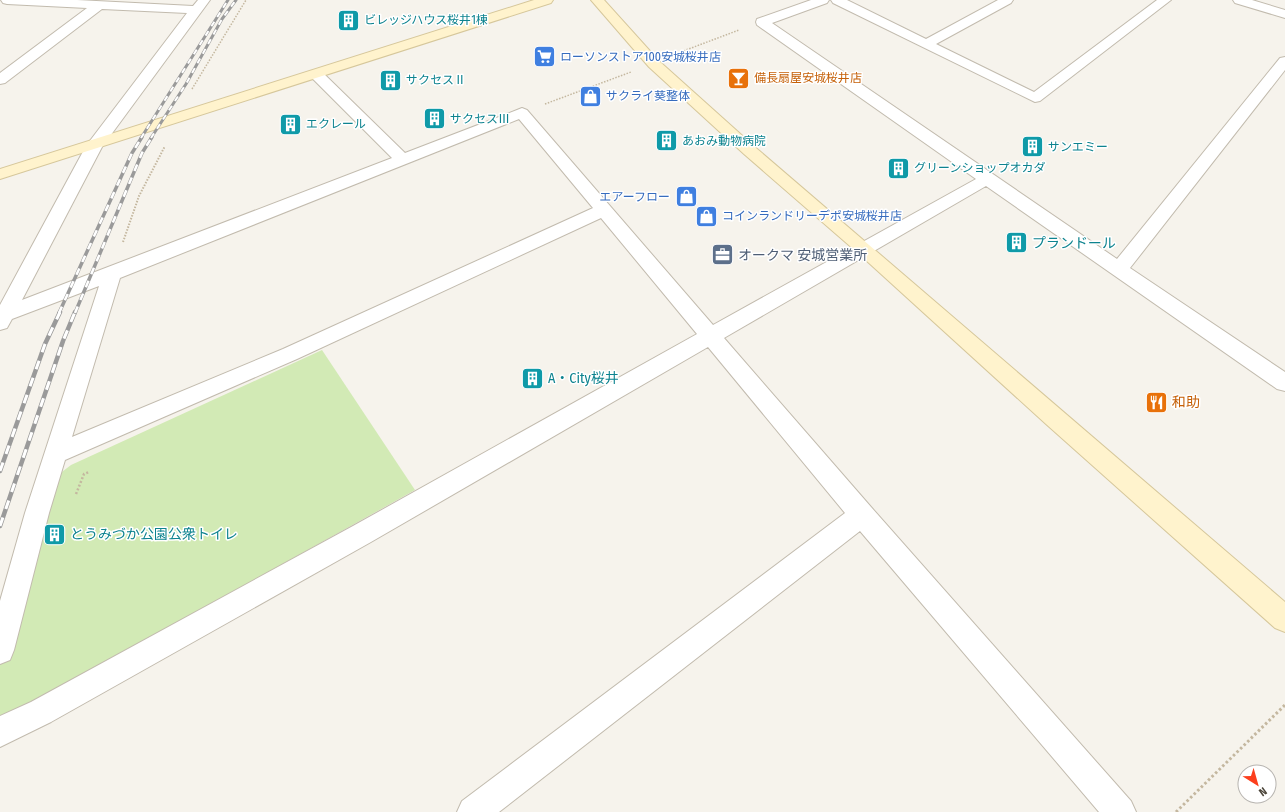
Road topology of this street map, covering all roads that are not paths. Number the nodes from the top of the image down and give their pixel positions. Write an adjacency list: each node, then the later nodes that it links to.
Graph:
1 (8, 0): 10 (street)
2 (547, 0): 14 (street)
3 (596, 0): 21 (street)
4 (823, 0): 19 (street)
5 (837, 0): 12 (street)
6 (1007, 0): 12 (street)
7 (1165, 0): 12 (street)
8 (1239, 0): 11 (street)
9 (199, 5): 10 (street); 16 (street)
10 (98, 6): 15 (street)
11 (1285, 14)
12 (926, 44)
13 (1285, 61): 22 (street)
14 (317, 75): 16 (street); 17 (street)
15 (0, 80)
16 (94, 146): 18 (street); 24 (street)
17 (403, 160): 20 (street); 23 (street)
18 (0, 174)
19 (987, 179): 21 (street); 22 (street)
20 (604, 210): 25 (street); 27 (street)
21 (864, 249): 25 (street); 29 (street)
22 (1119, 270): 26 (street)
23 (112, 274): 24 (street); 27 (street)
24 (2, 318)
25 (712, 337): 28 (street); 31 (street)
26 (1285, 383)
27 (56, 454): 30 (street)
28 (862, 515): 32 (street); 33 (street)
29 (1285, 619)
30 (0, 650)
31 (0, 732)
32 (473, 812)
33 (1120, 812)

